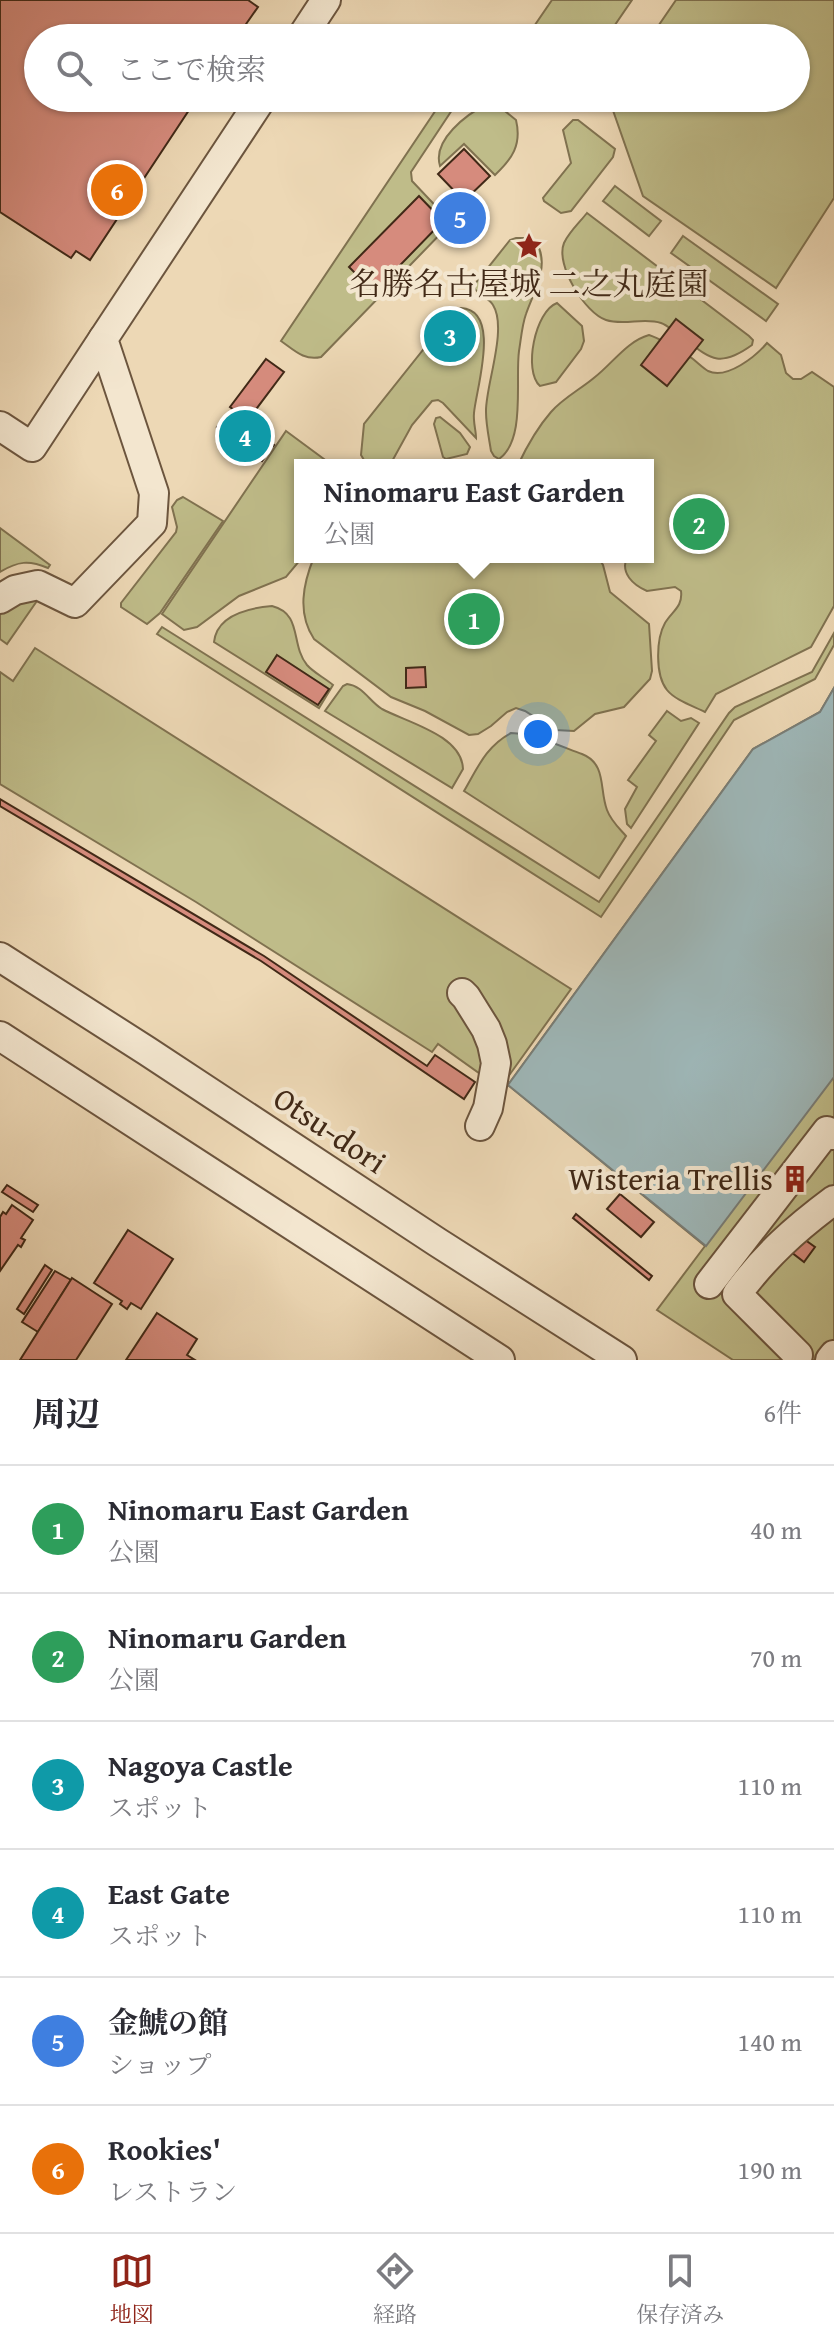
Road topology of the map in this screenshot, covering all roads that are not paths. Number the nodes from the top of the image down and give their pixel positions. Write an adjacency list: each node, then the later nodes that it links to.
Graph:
1 (326, 0): 2 (street)
2 (310, 24)
3 (253, 112): 4 (street)
4 (103, 339): 5 (street); 6 (street)
5 (0, 426)
6 (0, 599)
7 (0, 957): 16 (street, Otsu-dori)
8 (462, 993): 10 (street)
9 (0, 1036): 15 (street)
10 (480, 1126)
11 (834, 1135): 13 (street)
12 (834, 1200): 13 (street)
13 (737, 1294): 14 (street)
14 (798, 1355)
15 (500, 1360)
16 (622, 1360)

